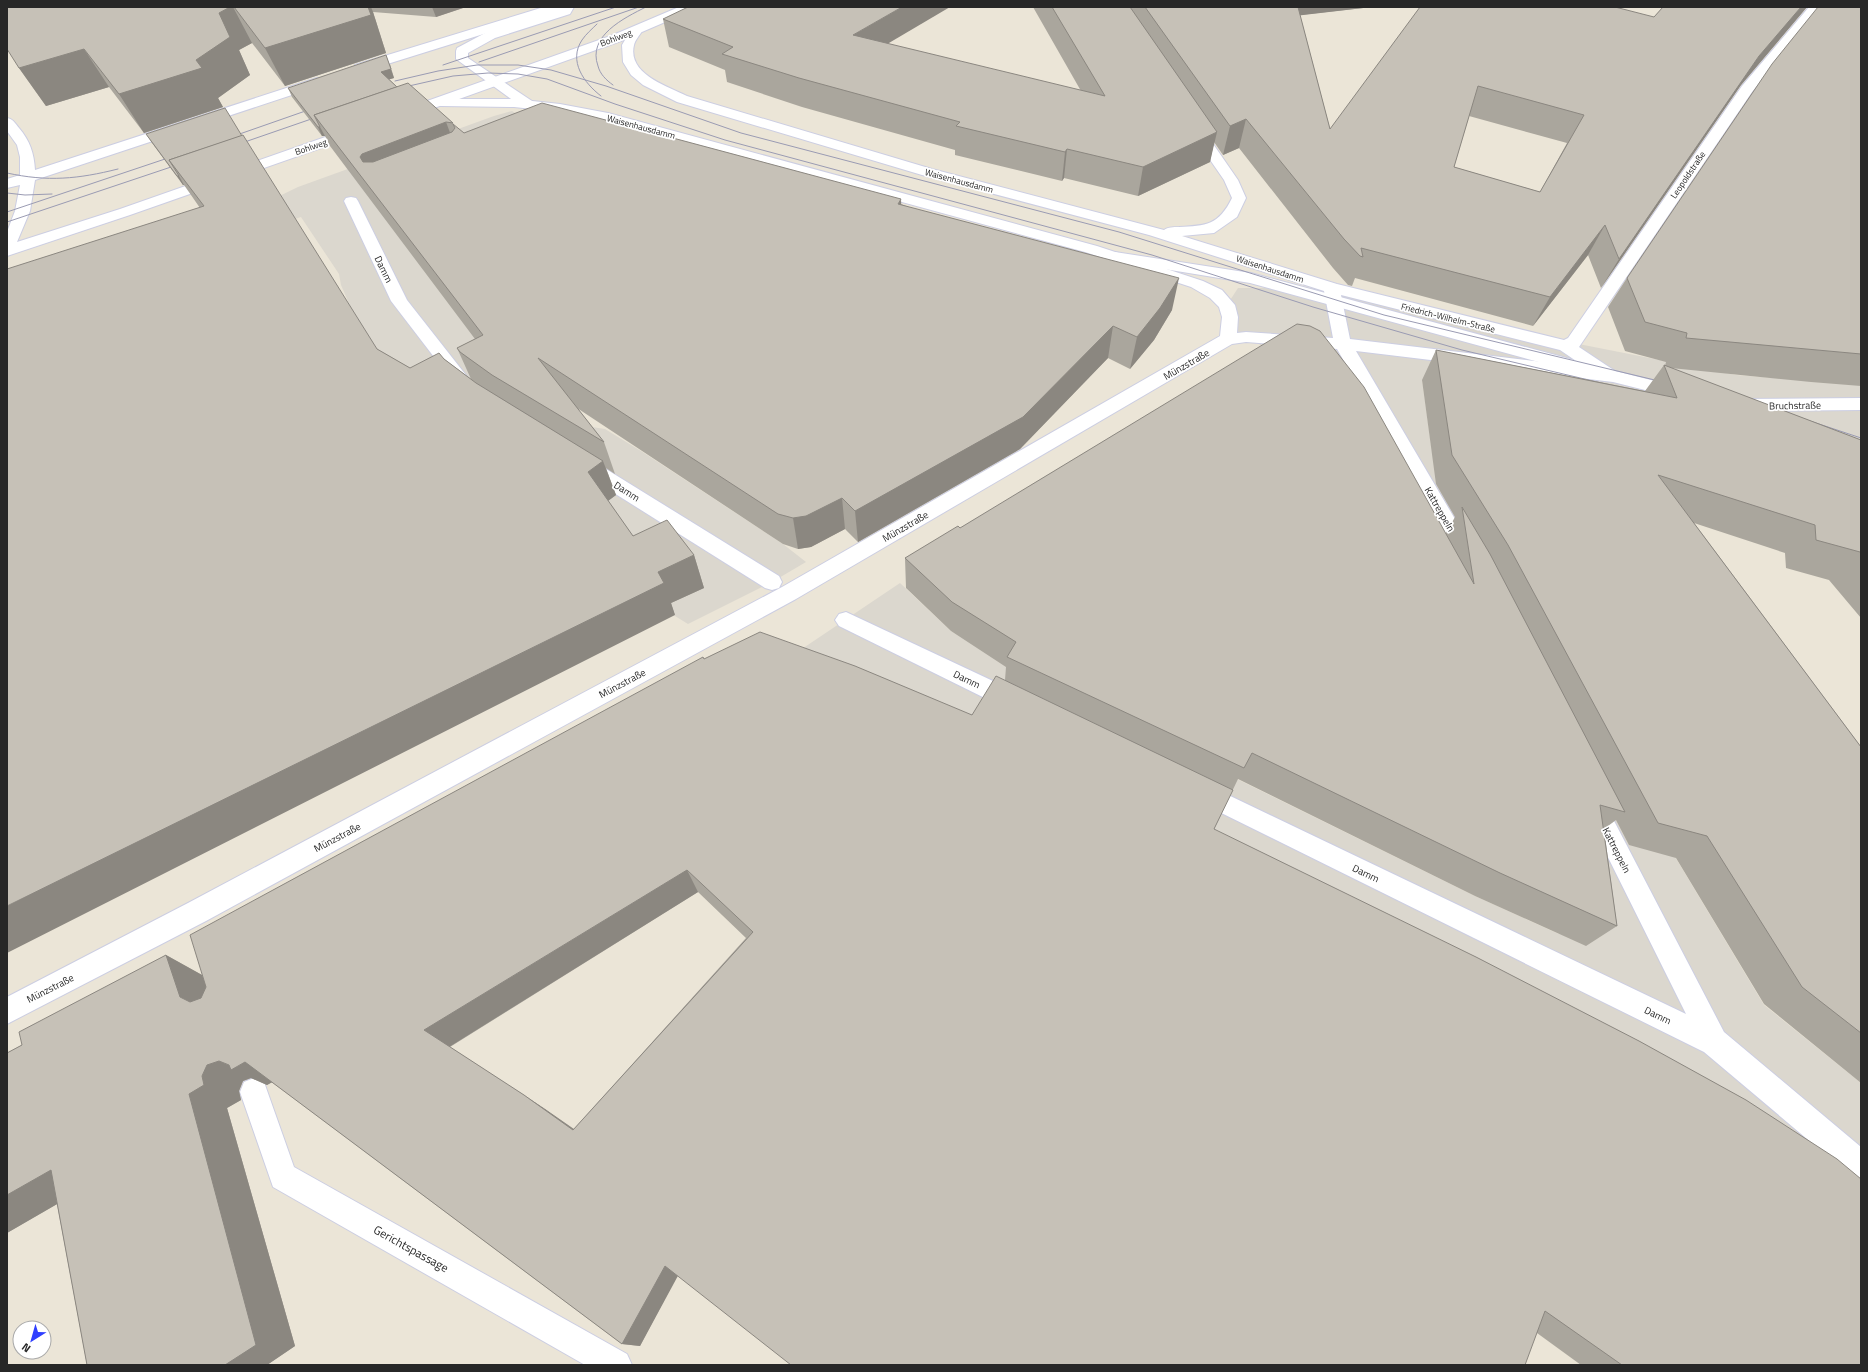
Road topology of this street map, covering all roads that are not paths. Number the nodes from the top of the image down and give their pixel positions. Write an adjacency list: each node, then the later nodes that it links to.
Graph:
1 (557, 7): 6 (street)
2 (568, 7): 8 (street)
3 (689, 7): 5 (street, Bohlweg)
4 (1815, 7): 25 (street, Leopoldstraße)
5 (636, 31): 8 (street, Bohlweg); 18 (street, Waisenhausdamm)
6 (351, 71)
7 (329, 78): 15 (street)
8 (495, 82): 9 (street, Bohlweg); 10 (street)
9 (440, 102): 10 (street, Waisenhausdamm); 12 (street, Bohlweg)
10 (527, 104): 21 (street, Waisenhausdamm)
11 (1187, 116): 18 (street)
12 (389, 120)
13 (7, 122): 15 (street)
14 (367, 128): 20 (street, Bohlweg)
15 (27, 177): 16 (street); 19 (street)
16 (7, 184)
17 (351, 201): 27 (street, Damm)
18 (1154, 232): 22 (street, Waisenhausdamm)
19 (7, 247)
20 (7, 251)
21 (1115, 257): 22 (street, Waisenhausdamm); 23 (street, Waisenhausdamm)
22 (1333, 295): 24 (street); 25 (street, Friedrich-Wilhelm-Straße); 26 (street, Waisenhausdamm)
23 (1228, 339): 24 (street, Friedrich-Wilhelm-Straße); 38 (street, Münzstraße)
24 (1343, 344): 26 (street, Friedrich-Wilhelm-Straße); 32 (street, Kattreppeln)
25 (1566, 346): 26 (street, Friedrich-Wilhelm-Straße)
26 (1612, 376): 28 (street, Friedrich-Wilhelm-Straße)
27 (474, 394)
28 (1690, 396)
29 (1861, 404): 30 (street, Bruchstraße)
30 (1791, 422)
31 (573, 458): 33 (street, Damm)
32 (1476, 573)
33 (772, 582)
34 (846, 620): 35 (street, Damm)
35 (1033, 711)
36 (1176, 780): 39 (street, Damm)
37 (1584, 786): 39 (street, Kattreppeln)
38 (7, 1011)
39 (1714, 1042): 41 (street, Damm)
40 (254, 1092): 42 (street, Gerichtspassage)
41 (1861, 1166)
42 (616, 1365)

